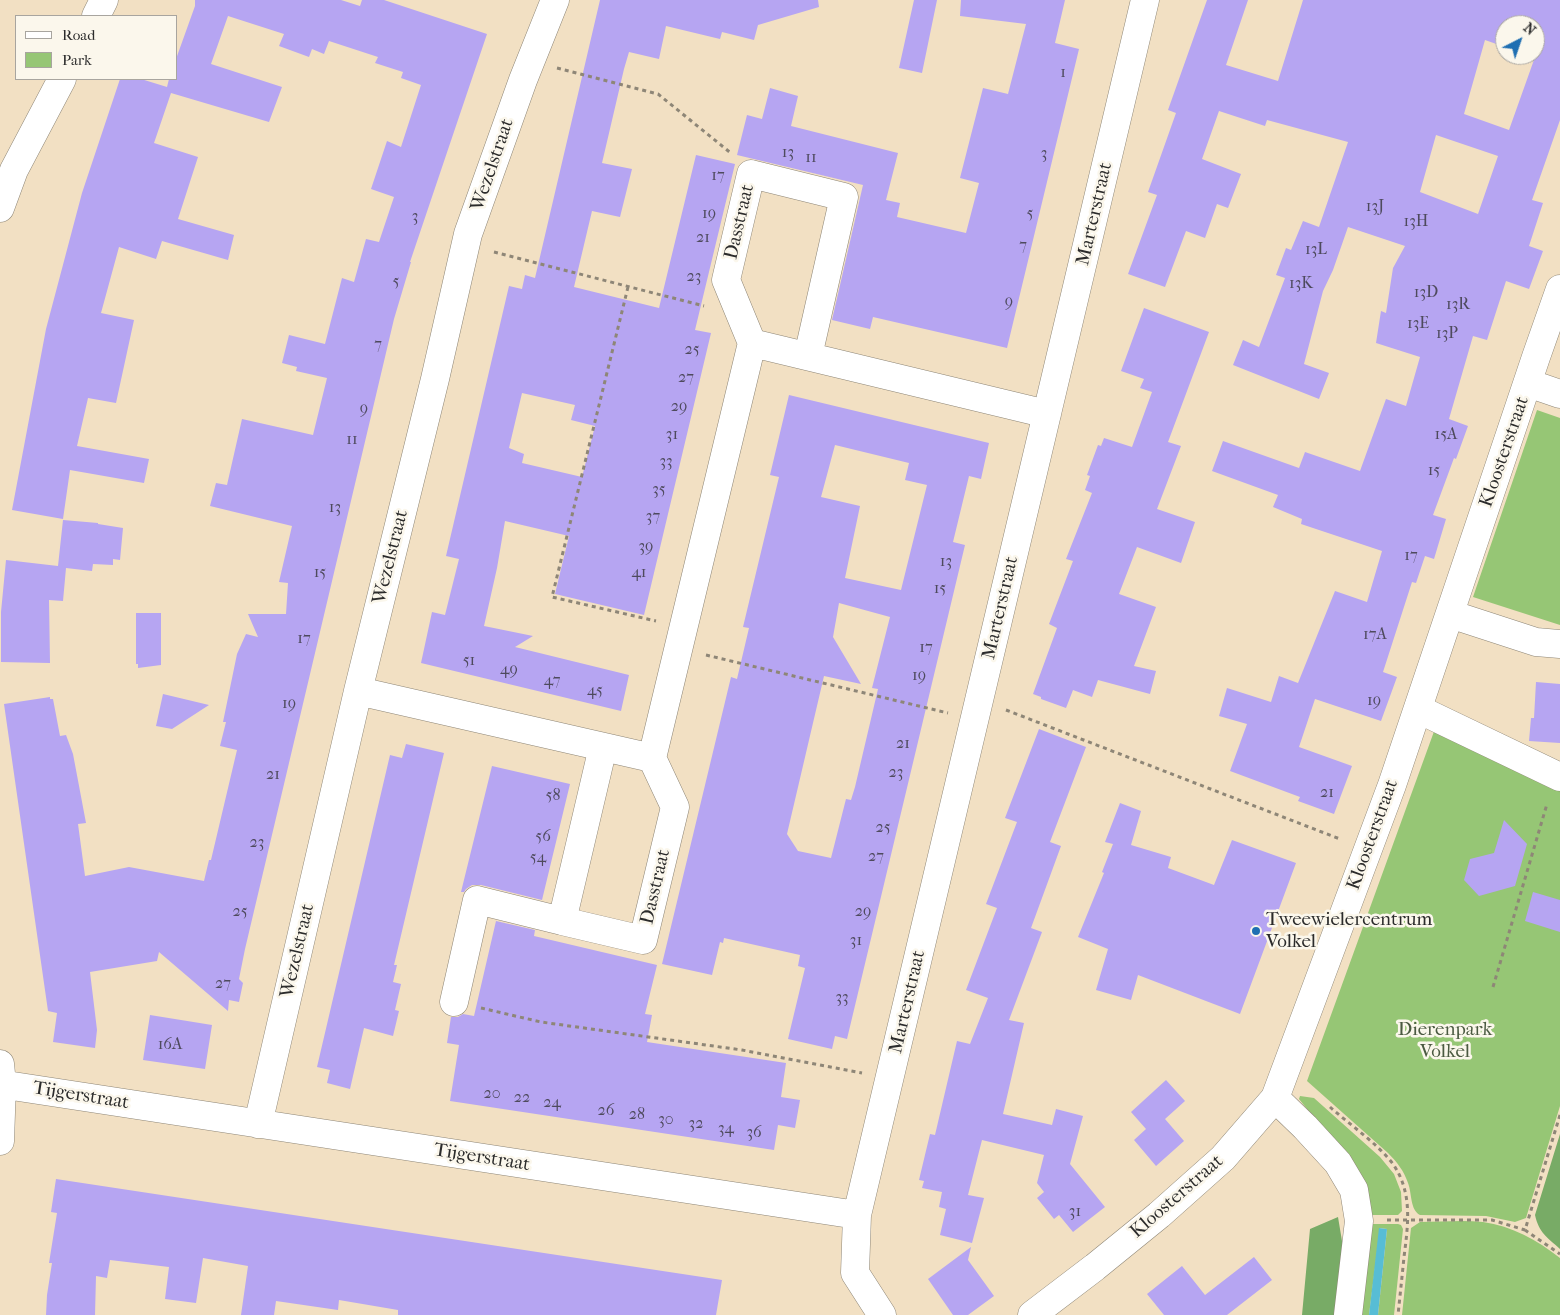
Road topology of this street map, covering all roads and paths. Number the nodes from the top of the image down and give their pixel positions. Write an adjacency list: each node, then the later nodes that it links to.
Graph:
1 (104, 0): 4 (street)
2 (555, 0): 5 (street, Wezelstraat)
3 (1145, 0): 17 (street, Marterstraat)
4 (96, 15)
5 (530, 62): 7 (path); 9 (street, Wezelstraat)
6 (61, 80): 8 (street)
7 (751, 174): 12 (street, Dasstraat); 14 (street, Dasstraat)
8 (0, 208)
9 (466, 245): 10 (path); 21 (street, Wezelstraat)
10 (628, 286): 12 (path); 19 (path)
11 (1560, 288): 15 (street, Kloosterstraat)
12 (741, 315): 13 (street, Dasstraat)
13 (752, 343): 14 (street); 19 (street)
14 (808, 356): 17 (street)
15 (1528, 383): 16 (street); 18 (street, Kloosterstraat)
16 (1560, 394)
17 (1047, 414): 22 (street, Marterstraat)
18 (1450, 614): 20 (street); 23 (street, Kloosterstraat)
19 (681, 638): 22 (path); 25 (street)
20 (1560, 644)
21 (358, 691): 24 (street); 35 (street, Wezelstraat)
22 (977, 709): 27 (path); 32 (street, Marterstraat)
23 (1418, 709): 26 (street); 27 (street, Kloosterstraat)
24 (603, 747): 25 (street); 28 (street)
25 (652, 758): 28 (street, Dasstraat)
26 (1558, 776): 29 (path)
27 (1368, 850): 33 (street, Kloosterstraat)
28 (562, 921): 30 (street)
29 (1493, 987)
30 (454, 1002): 32 (path)
31 (1, 1077): 35 (street, Tijgerstraat); 36 (street)
32 (889, 1079): 37 (street, Marterstraat)
33 (1274, 1098): 38 (street); 42 (street, Kloosterstraat)
34 (1560, 1115): 39 (path)
35 (258, 1124): 37 (street, Tijgerstraat)
36 (0, 1141)
37 (857, 1215): 41 (street)
38 (1358, 1220): 39 (path); 43 (street)
39 (1525, 1230): 40 (path)
40 (1560, 1254)
41 (882, 1315)
42 (1032, 1315)
43 (1348, 1315)

